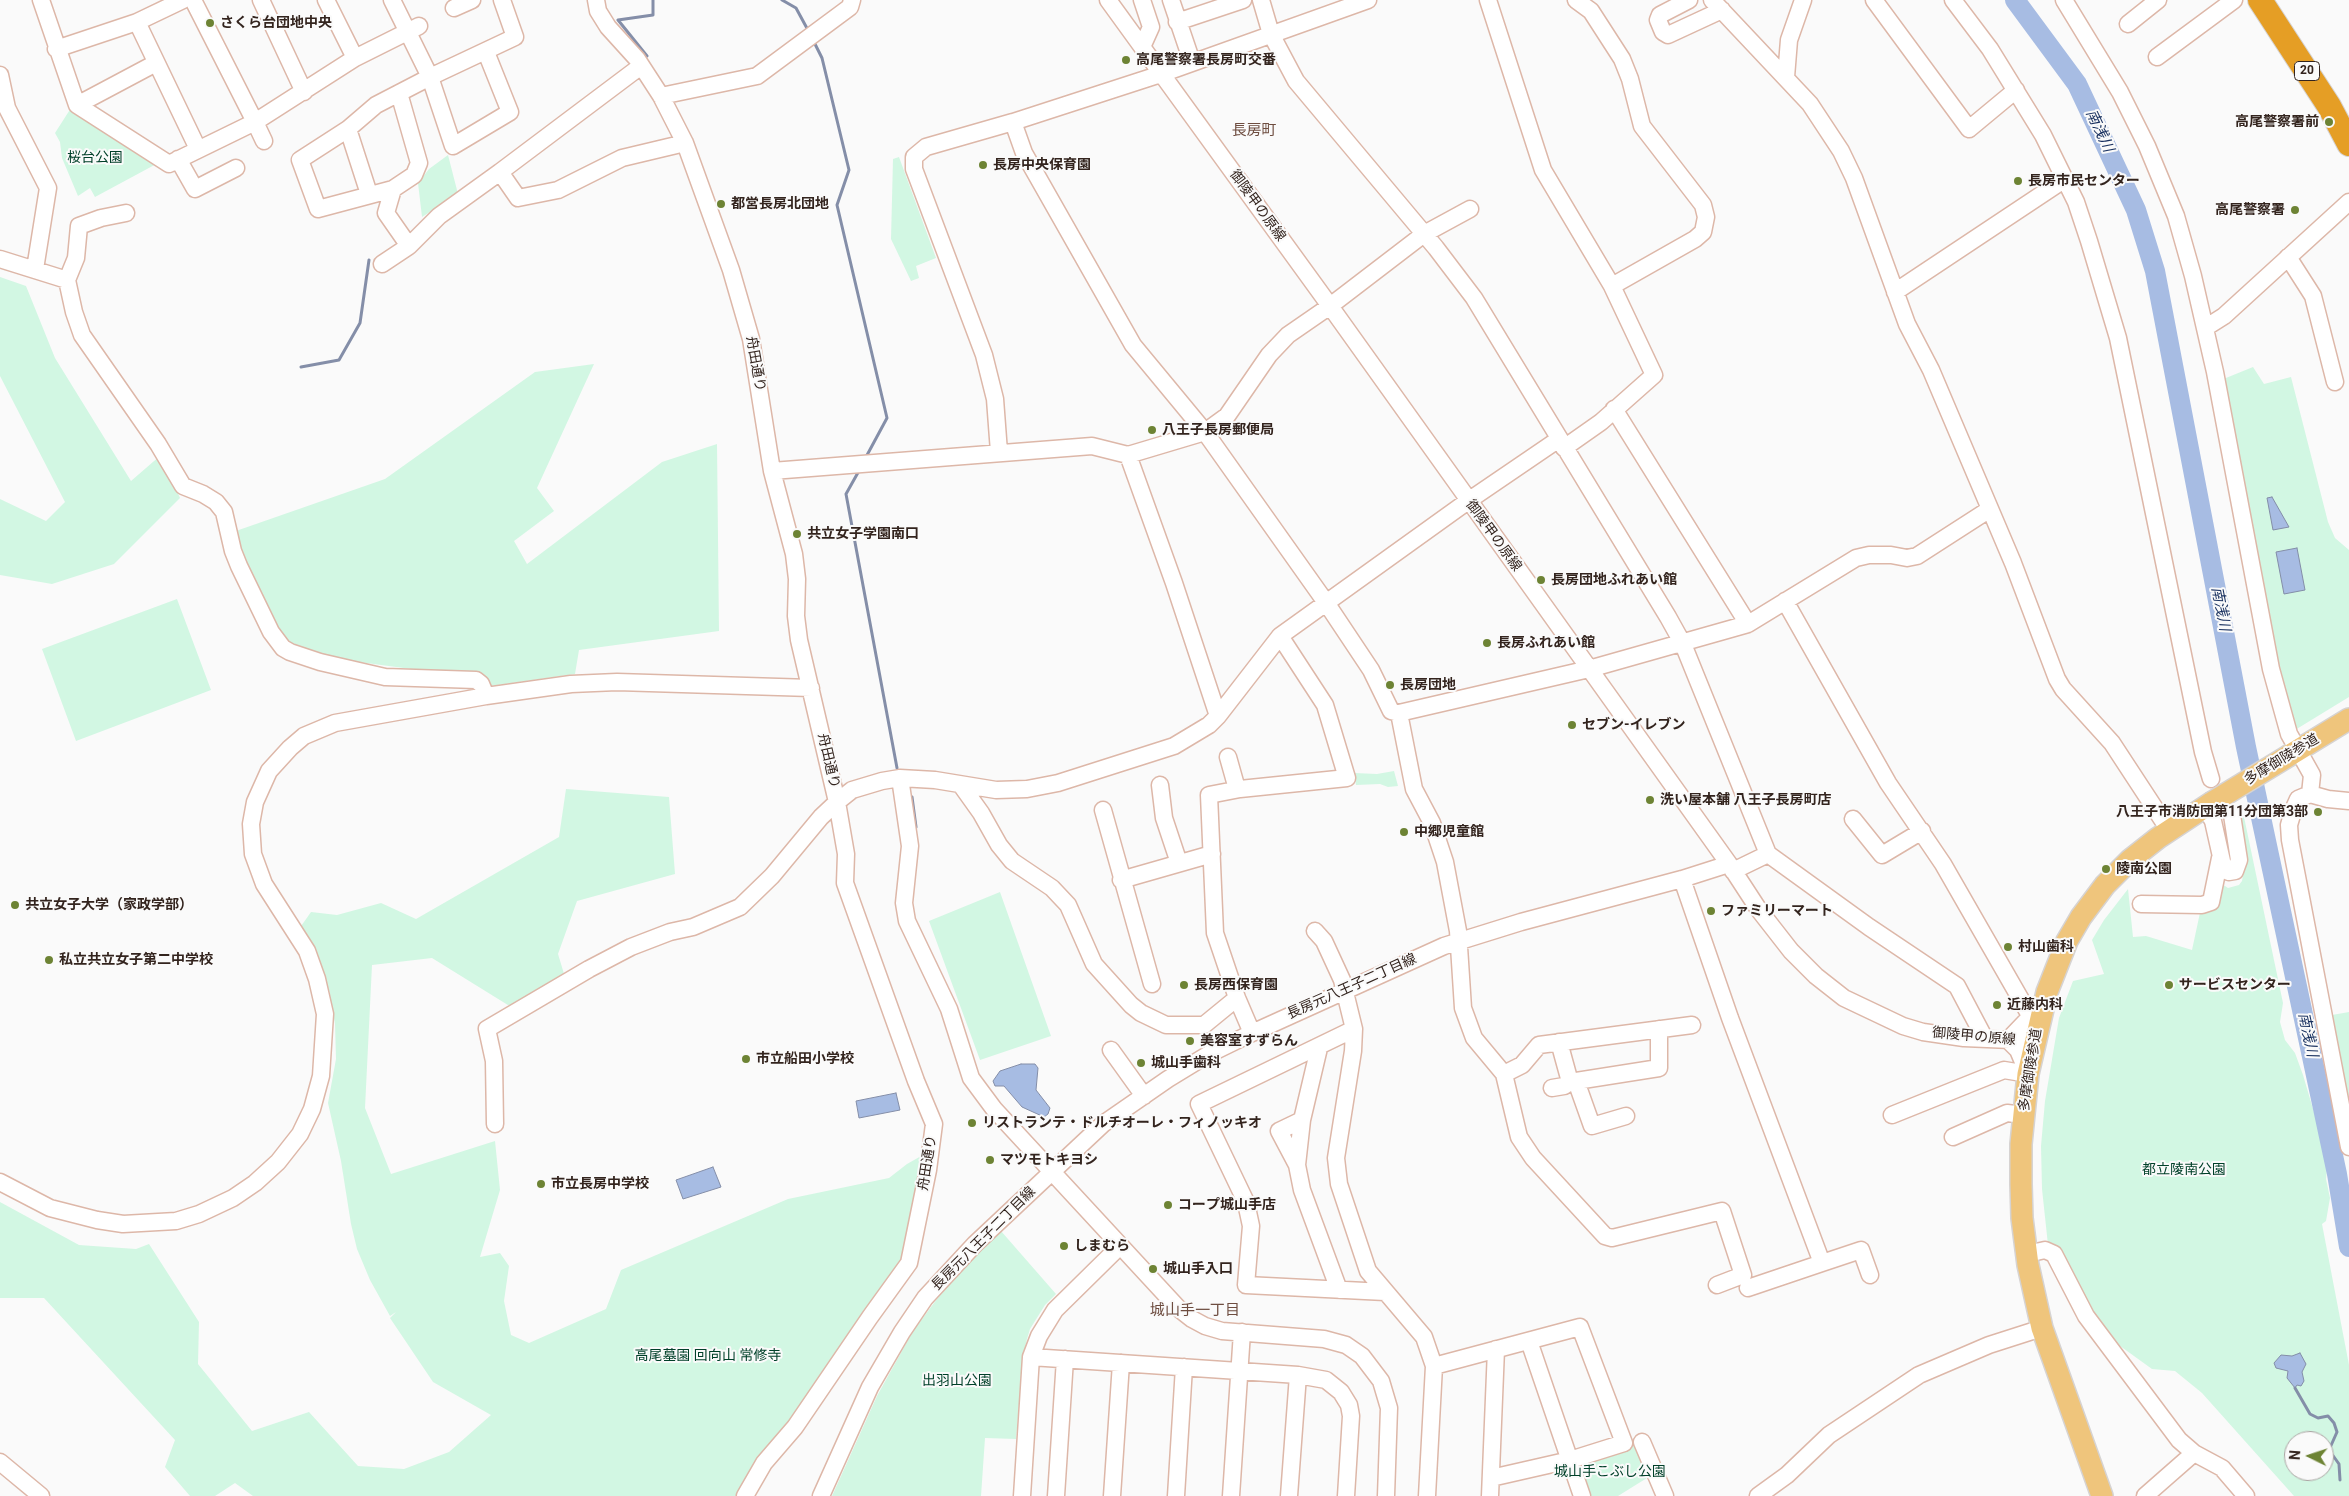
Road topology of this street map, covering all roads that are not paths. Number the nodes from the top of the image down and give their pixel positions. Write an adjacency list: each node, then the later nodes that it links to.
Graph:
1 (41, 0): 35 (street)
2 (183, 0): 29 (street)
3 (193, 0): 51 (street)
4 (261, 0): 47 (street)
5 (326, 0): 38 (street)
6 (392, 0): 32 (street)
7 (472, 0): 28 (street)
8 (502, 0): 36 (street)
9 (596, 0): 41 (street, 舟田通り)
10 (852, 0): 49 (street)
11 (1108, 0): 34 (street, 御陵甲の原線)
12 (1142, 0): 34 (street)
13 (1171, 0): 30 (street)
14 (1243, 0): 30 (street)
15 (1261, 0): 33 (street)
16 (1368, 0): 33 (street)
17 (1488, 0): 74 (street)
18 (1576, 0): 74 (street)
19 (1689, 0): 27 (street)
20 (1803, 0): 45 (street)
21 (1874, 0): 46 (street)
22 (1953, 0): 46 (street)
23 (2064, 0): 77 (street)
24 (2158, 0): 31 (street)
25 (2234, 0): 37 (street)
26 (2260, 0): 56 (highway, 20)
27 (1718, 5): 45 (street)
28 (454, 8)
29 (137, 22): 35 (street); 40 (street)
30 (1177, 22): 39 (street)
31 (2128, 24)
32 (413, 29): 38 (street); 44 (street)
33 (1271, 34): 39 (street); 67 (street)
34 (1142, 47): 42 (street, 御陵甲の原線)
35 (56, 49): 50 (street)
36 (486, 52): 44 (street); 44 (street)
37 (2157, 57)
38 (355, 58): 47 (street)
39 (1192, 62): 42 (street)
40 (156, 63): 50 (street); 57 (street)
41 (642, 66): 49 (street, 舟田通り); 60 (street)
42 (1161, 74): 52 (street); 76 (street, 御陵甲の原線)
43 (0, 75): 72 (street)
44 (430, 77): 48 (street)
45 (1786, 77): 75 (street)
46 (2016, 90): 61 (street)
47 (304, 92): 51 (street)
48 (398, 94): 53 (street); 62 (street)
49 (661, 96): 55 (street, 舟田通り)
50 (77, 105): 58 (street)
51 (255, 122): 54 (street); 57 (street)
52 (1013, 122): 80 (street); 82 (street)
53 (348, 129): 63 (street); 63 (street)
54 (264, 140)
55 (685, 144): 60 (street); 84 (street, 舟田通り)
56 (2349, 144)
57 (198, 149): 58 (street)
58 (178, 159): 59 (street)
59 (236, 168)
60 (500, 172): 68 (street)
61 (2065, 179): 75 (street); 101 (street)
62 (393, 189): 63 (street); 68 (street)
63 (369, 194)
64 (2349, 202): 69 (street)
65 (1470, 208): 67 (street)
66 (126, 213): 73 (street)
67 (1424, 234): 76 (street); 81 (street)
68 (409, 246): 71 (street)
69 (2288, 257): 77 (street); 78 (street)
70 (0, 259): 72 (street)
71 (382, 264)
72 (35, 269): 73 (street)
73 (67, 280): 94 (street)
74 (1612, 286): 79 (street)
75 (1895, 292): 86 (street)
76 (1330, 306): 80 (street); 85 (street, 御陵甲の原線)
77 (2205, 328): 98 (street)
78 (2335, 382)
79 (1614, 409): 81 (street); 89 (street)
80 (1205, 432): 83 (street); 88 (street)
81 (1562, 444): 85 (street); 91 (street)
82 (1000, 452): 83 (street); 84 (street)
83 (1128, 455): 96 (street)
84 (772, 471): 93 (street, 舟田通り)
85 (1468, 501): 88 (street); 92 (street, 御陵甲の原線)
86 (1990, 509): 87 (street); 112 (street)
87 (1786, 601): 89 (street); 113 (street)
88 (1327, 604): 90 (street); 95 (street)
89 (1748, 624): 91 (street)
90 (1280, 636): 96 (street); 104 (street)
91 (1682, 644): 92 (street); 115 (street)
92 (1589, 669): 95 (street); 118 (street, 御陵甲の原線)
93 (811, 688): 94 (street); 107 (street, 舟田通り)
94 (486, 696): 152 (street)
95 (1399, 713): 123 (street)
96 (1218, 716): 102 (street)
97 (2349, 719): 98 (main road, 多摩御陵参道)
98 (2294, 752): 105 (street); 108 (main road, 多摩御陵参道, bridge)
99 (1228, 757): 104 (street)
100 (900, 778): 102 (street); 107 (street); 151 (street)
101 (2211, 779)
102 (961, 785): 127 (street)
103 (1160, 785): 117 (street)
104 (1237, 789): 114 (street)
105 (2310, 794): 106 (street); 150 (street)
106 (2349, 801)
107 (836, 802): 148 (street); 178 (street, 舟田通り)
108 (2208, 805): 112 (main road, 多摩御陵参道); 116 (street)
109 (1102, 810): 120 (street)
110 (2232, 815): 116 (street)
111 (1853, 819): 113 (street)
112 (2169, 830): 126 (main road, 多摩御陵参道)
113 (1922, 832): 128 (street)
114 (1212, 854): 117 (street); 127 (street)
115 (1768, 854): 118 (street, 長房元八王子二丁目線); 134 (street)
116 (2220, 857): 121 (street)
117 (1179, 863): 120 (street)
118 (1731, 867): 119 (street, 長房元八王子二丁目線); 134 (street, 御陵甲の原線)
119 (1682, 879): 123 (street, 長房元八王子二丁目線); 155 (street)
120 (1121, 880): 124 (street)
121 (2141, 904)
122 (1315, 931): 125 (street)
123 (1458, 941): 125 (street, 長房元八王子二丁目線); 140 (street)
124 (1152, 984)
125 (1345, 990): 131 (street); 133 (street, 長房元八王子二丁目線)
126 (2047, 992): 128 (street); 129 (main road, 多摩御陵参道)
127 (1237, 998): 133 (street)
128 (2022, 1002): 129 (street)
129 (2035, 1017): 135 (street); 136 (main road, 多摩御陵参道)
130 (1692, 1025): 132 (street)
131 (1354, 1029): 138 (street); 160 (street)
132 (1660, 1029): 137 (street); 142 (street)
133 (1252, 1033): 144 (street, 長房元八王子二丁目線)
134 (1985, 1039): 135 (street, 御陵甲の原線)
135 (2008, 1040): 136 (street, 御陵甲の原線); 141 (street)
136 (2034, 1041): 141 (main road, 多摩御陵参道)
137 (1559, 1042): 140 (street); 142 (street)
138 (1319, 1048): 159 (street); 159 (street)
139 (1110, 1059): 144 (street)
140 (1504, 1074): 157 (street)
141 (2028, 1074): 145 (street); 146 (main road, 多摩御陵参道)
142 (1573, 1081): 143 (street); 147 (street)
143 (1552, 1088)
144 (1144, 1096): 151 (street, 長房元八王子二丁目線)
145 (1893, 1115)
146 (2024, 1115): 149 (street); 154 (main road, 多摩御陵参道)
147 (1626, 1116)
148 (495, 1124)
149 (1953, 1137)
150 (2349, 1147)
151 (1053, 1171): 153 (street); 179 (street, 長房元八王子二丁目線)
152 (0, 1182)
153 (1120, 1246): 162 (street); 165 (street)
154 (2027, 1254): 161 (main road, 多摩御陵参道); 173 (street)
155 (1822, 1263): 156 (street); 158 (street)
156 (1870, 1275)
157 (1717, 1285)
158 (1748, 1288)
159 (1339, 1290): 160 (street)
160 (1385, 1292): 168 (street)
161 (2042, 1328): 192 (street); 193 (main road, 多摩御陵参道)
162 (1242, 1332): 170 (street); 187 (street)
163 (1529, 1341): 164 (street); 174 (street); 174 (street)
164 (1496, 1349): 168 (street); 176 (street)
165 (1031, 1357): 166 (street); 180 (street)
166 (1064, 1359): 167 (street); 181 (street)
167 (1121, 1363): 169 (street); 182 (street)
168 (1434, 1366): 188 (street)
169 (1184, 1367): 170 (street); 183 (street)
170 (1239, 1371): 171 (street); 184 (street)
171 (1298, 1375): 185 (street); 186 (street)
172 (1642, 1442): 191 (street)
173 (2194, 1453): 194 (street); 195 (street)
174 (1570, 1460): 176 (street); 190 (street)
175 (0, 1462): 177 (street)
176 (1491, 1478): 189 (street)
177 (41, 1496)
178 (745, 1496)
179 (821, 1496)
180 (1022, 1496)
181 (1056, 1496)
182 (1112, 1496)
183 (1176, 1496)
184 (1230, 1496)
185 (1289, 1496)
186 (1346, 1496)
187 (1386, 1496)
188 (1427, 1496)
189 (1490, 1496)
190 (1582, 1496)
191 (1665, 1496)
192 (1758, 1496)
193 (2102, 1496)
194 (2145, 1496)
195 (2246, 1496)

